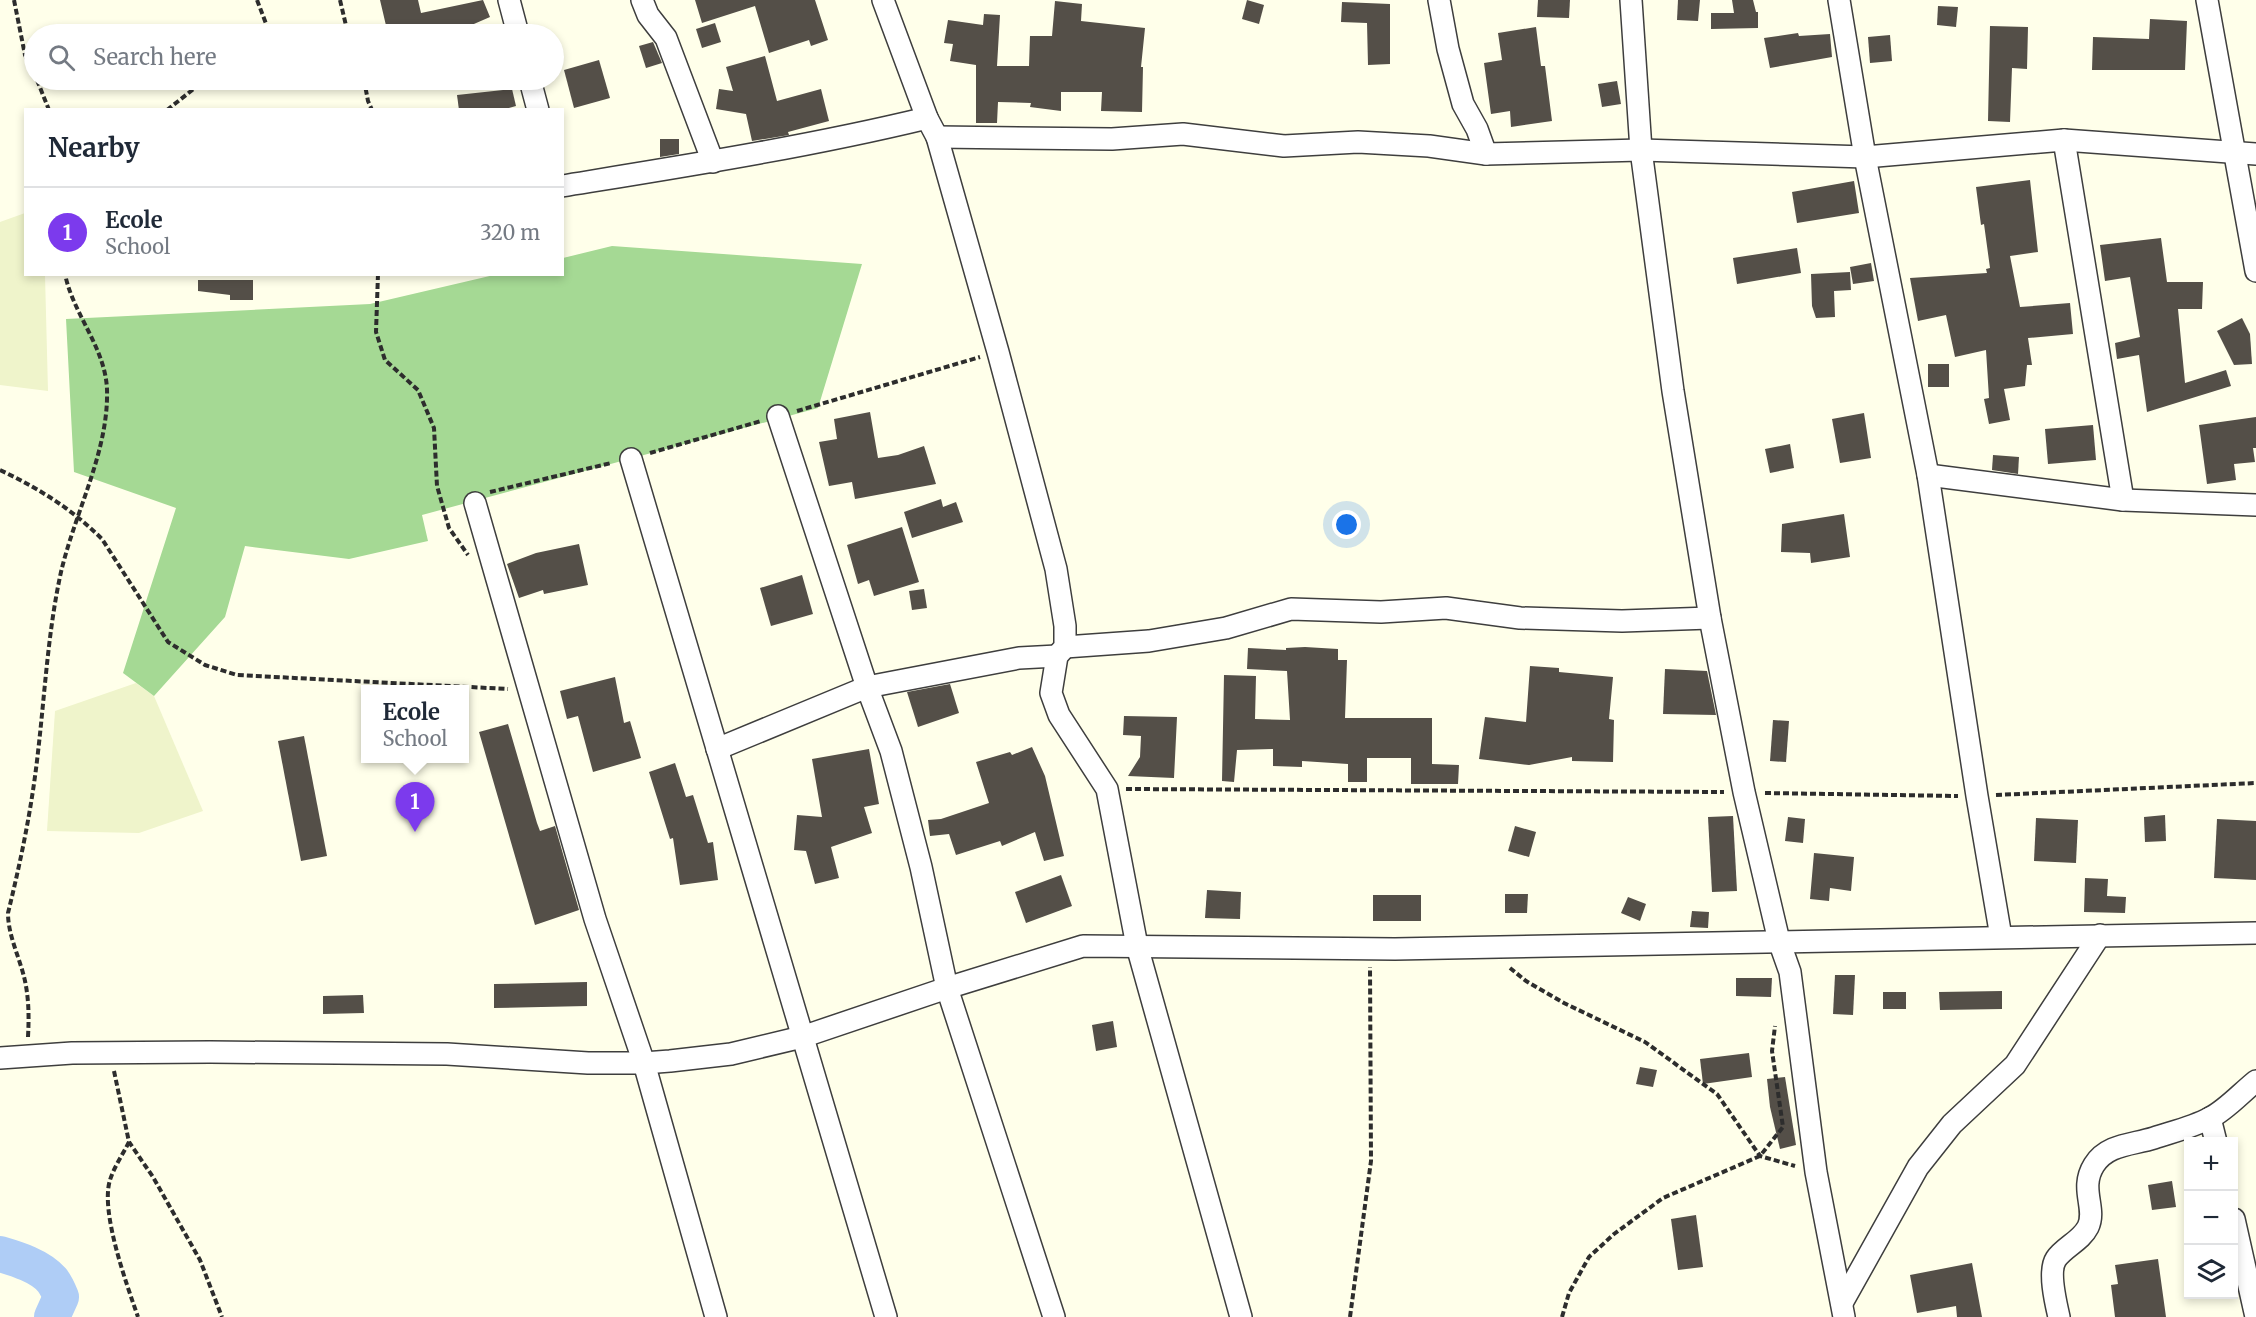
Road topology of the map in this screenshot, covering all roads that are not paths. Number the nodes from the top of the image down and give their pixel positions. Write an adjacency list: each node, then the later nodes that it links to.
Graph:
1 (509, 0): 8 (street)
2 (642, 0): 18 (street)
3 (883, 0): 11 (street)
4 (1439, 0): 15 (street)
5 (1631, 0): 14 (street)
6 (1839, 0): 17 (street)
7 (2207, 0): 16 (street)
8 (515, 24)
9 (533, 90): 10 (street)
10 (537, 108)
11 (927, 118): 12 (street); 18 (street)
12 (937, 137): 15 (street); 28 (street)
13 (2064, 140): 16 (street); 17 (street); 24 (street)
14 (1641, 150): 15 (street); 17 (street); 27 (street)
15 (1486, 154)
16 (2246, 154): 20 (street)
17 (1865, 157): 23 (street)
18 (713, 162): 19 (street)
19 (564, 186)
20 (2256, 271)
21 (778, 416): 29 (street)
22 (631, 459): 30 (street)
23 (1928, 475): 24 (street); 33 (street)
24 (2123, 500): 26 (street)
25 (475, 503): 39 (street)
26 (2256, 505)
27 (1710, 618): 28 (street); 34 (street)
28 (1061, 651): 29 (street); 35 (street)
29 (867, 687): 30 (street); 36 (street)
30 (717, 749): 37 (street)
31 (2256, 933): 32 (street)
32 (2100, 935): 33 (street); 44 (street)
33 (2001, 937): 34 (street)
34 (1779, 941): 35 (street); 44 (street)
35 (1137, 946): 36 (street); 48 (street)
36 (947, 988): 37 (street); 47 (street)
37 (802, 1037): 39 (street); 46 (street)
38 (0, 1058): 39 (street)
39 (644, 1063): 45 (street)
40 (2256, 1081): 41 (street)
41 (2210, 1118): 42 (street); 49 (street)
42 (2215, 1137)
43 (2238, 1237): 50 (street)
44 (1843, 1310)
45 (716, 1317)
46 (886, 1317)
47 (1054, 1317)
48 (1241, 1317)
49 (2059, 1317)
50 (2256, 1317)

